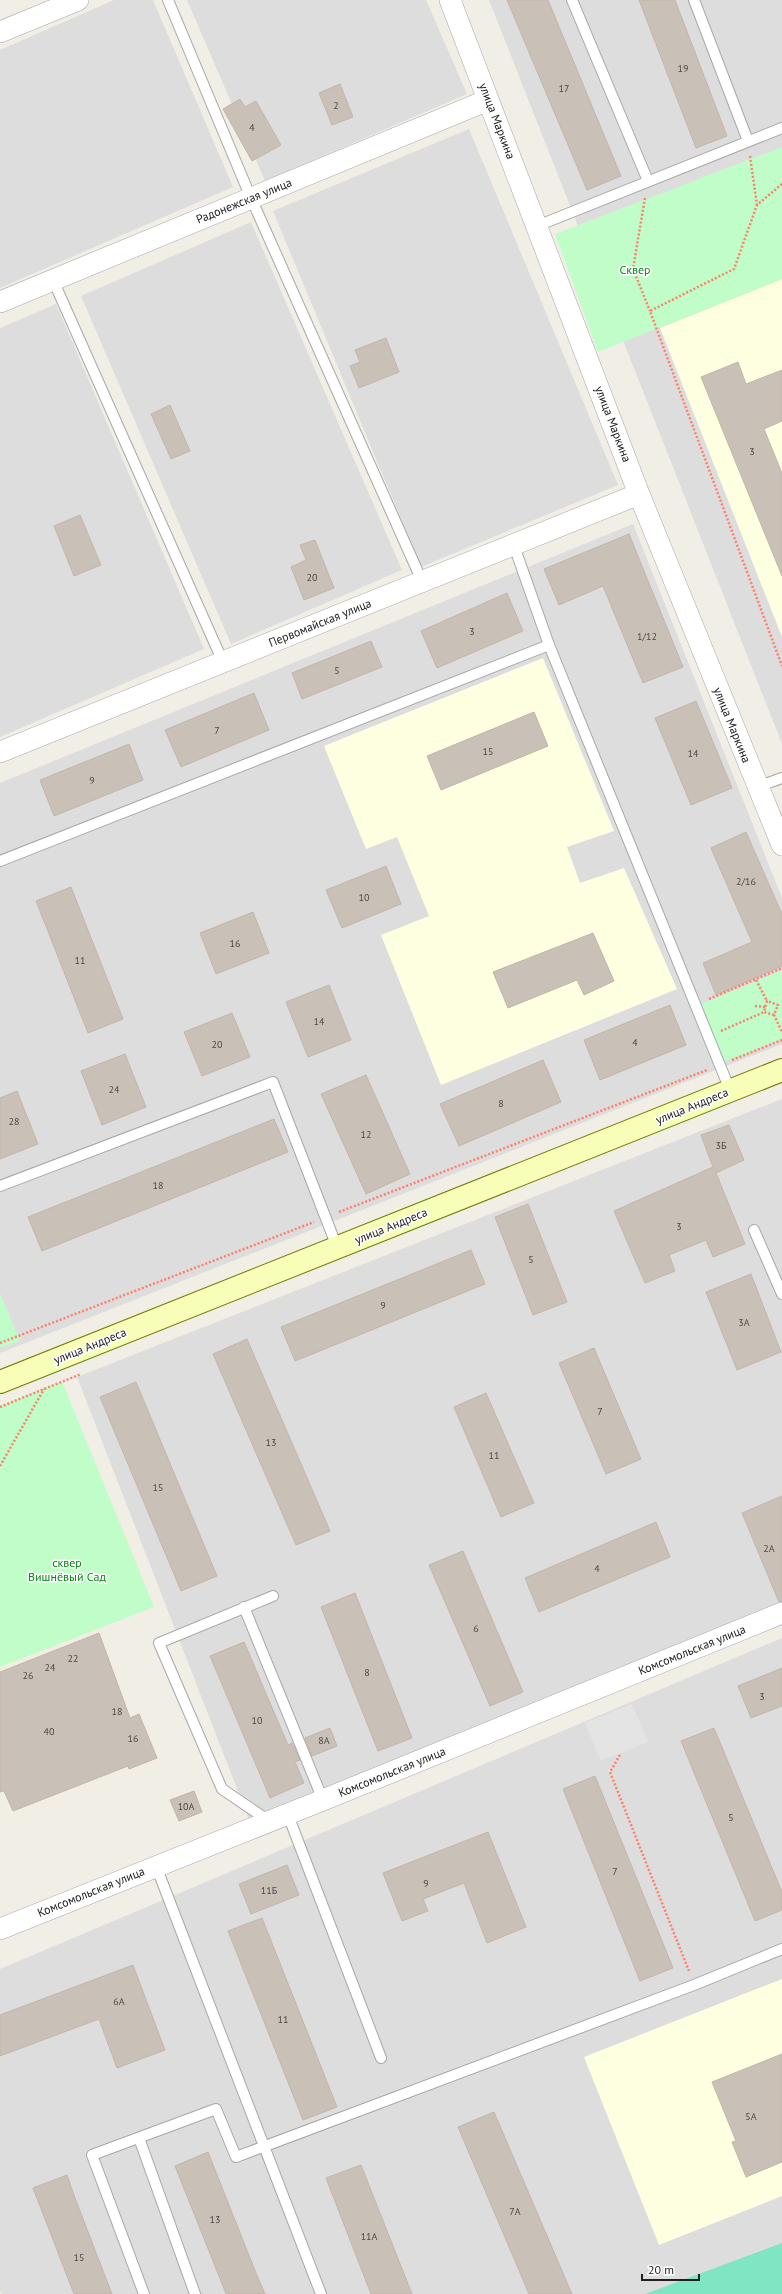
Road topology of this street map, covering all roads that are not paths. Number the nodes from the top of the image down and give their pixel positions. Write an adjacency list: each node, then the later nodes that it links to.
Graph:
1 (78, 0): 6 (street)
2 (168, 0): 11 (lane)
3 (450, 0): 7 (street, улица Маркина)
4 (572, 0): 10 (lane)
5 (694, 0): 9 (lane)
6 (0, 32)
7 (488, 100): 11 (street, Радонежская улица); 12 (street, улица Маркина)
8 (782, 128): 9 (lane)
9 (748, 141): 10 (lane)
10 (648, 181): 12 (lane)
11 (251, 198): 13 (street, Радонежская улица); 17 (lane)
12 (537, 226): 15 (street, улица Маркина)
13 (53, 280): 14 (street, Радонежская улица); 19 (lane)
14 (0, 302)
15 (639, 494): 16 (street, Первомайская улица); 22 (street, улица Маркина)
16 (512, 543): 17 (street, Первомайская улица); 18 (lane)
17 (422, 581): 19 (street, Первомайская улица)
18 (549, 645): 24 (lane); 26 (lane)
19 (223, 662): 20 (street, Первомайская улица)
20 (0, 752)
21 (782, 778): 22 (lane)
22 (757, 787): 23 (street, улица Маркина)
23 (782, 845)
24 (0, 861)
25 (782, 1070): 26 (street, улица Андреса)
26 (730, 1090): 29 (street, улица Андреса)
27 (0, 1186): 29 (lane)
28 (754, 1230): 30 (lane)
29 (337, 1247): 31 (street, улица Андреса)
30 (782, 1294)
31 (0, 1382)
32 (273, 1596): 33 (lane)
33 (244, 1607): 35 (lane); 36 (lane)
34 (782, 1613): 35 (street, Комсомольская улица)
35 (323, 1800): 36 (street, Комсомольская улица)
36 (279, 1818): 37 (street, Комсомольская улица); 40 (lane)
37 (156, 1866): 38 (street, Комсомольская улица); 42 (lane)
38 (0, 1929)
39 (782, 1948): 42 (lane)
40 (381, 2058)
41 (139, 2138): 42 (lane); 43 (lane); 44 (lane)
42 (264, 2146): 45 (lane)
43 (144, 2294)
44 (195, 2294)
45 (321, 2294)

